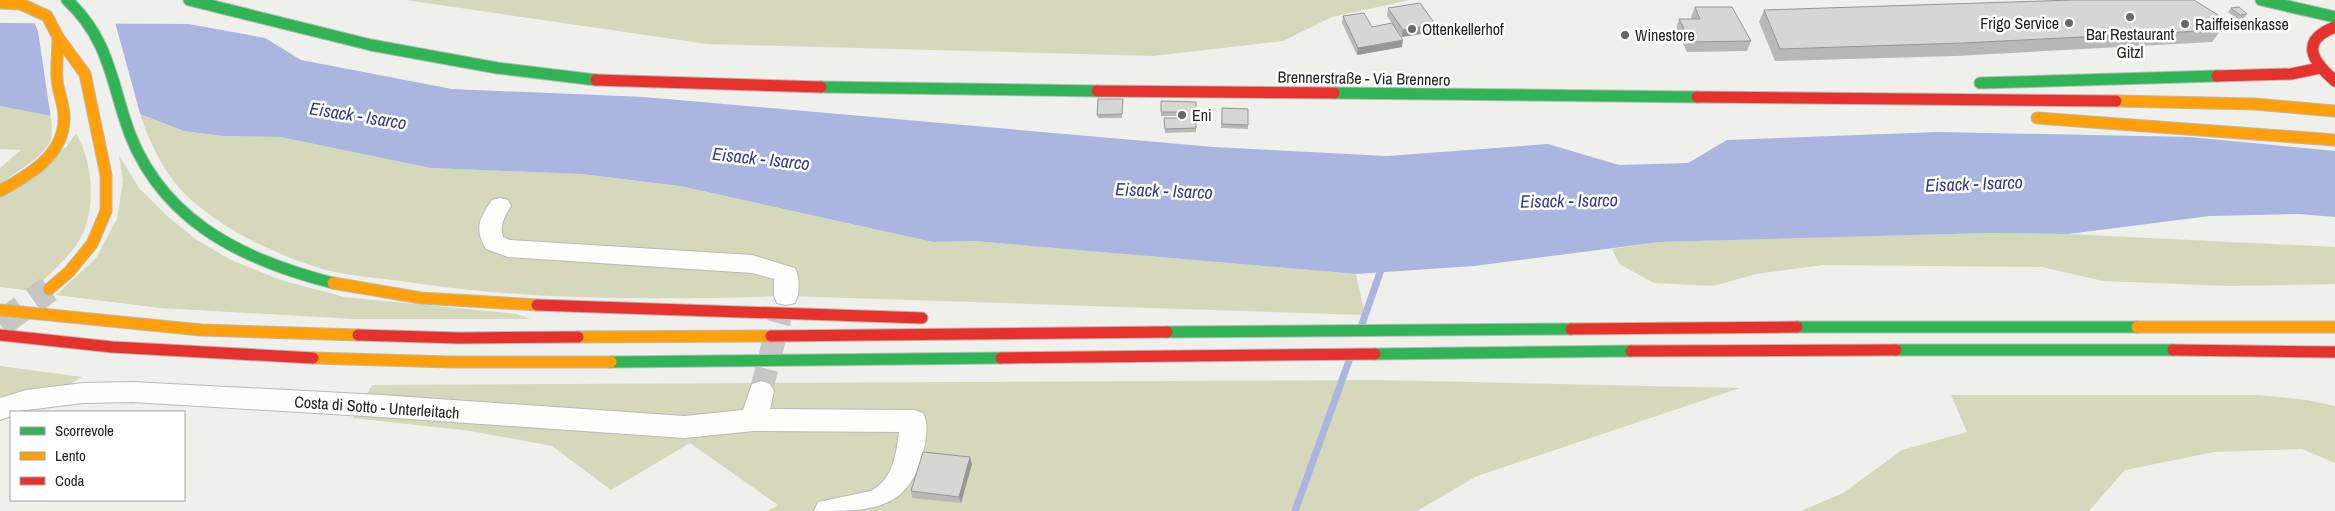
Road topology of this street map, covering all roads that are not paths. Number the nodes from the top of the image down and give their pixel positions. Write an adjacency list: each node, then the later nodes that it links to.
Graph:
1 (67, 0): 9 (main road)
2 (189, 0): 16 (main road, Brennerstraße - Via Brennero)
3 (2249, 0): 7 (main road)
4 (2261, 0): 6 (main road)
5 (0, 3): 10 (main road)
6 (2335, 17)
7 (2290, 21)
8 (2335, 27): 11 (main road)
9 (94, 29): 12 (main road); 27 (main road)
10 (58, 37): 12 (main road); 22 (main road)
11 (2320, 68): 13 (main road); 14 (main road)
12 (84, 74): 24 (main road)
13 (2335, 81)
14 (1972, 83)
15 (1852, 87): 16 (main road)
16 (1686, 98): 17 (main road)
17 (1862, 100): 18 (main road); 19 (main road)
18 (2334, 110)
19 (1942, 112)
20 (2020, 117): 21 (main road)
21 (2335, 140)
22 (0, 191)
23 (500, 206): 25 (street)
24 (49, 289)
25 (786, 296)
26 (0, 310): 30 (main road)
27 (935, 318)
28 (972, 322): 30 (main road)
29 (2335, 327): 30 (main road)
30 (1048, 334)
31 (0, 335): 32 (main road)
32 (123, 349): 33 (main road); 34 (main road)
33 (2335, 352)
34 (54, 353)
35 (761, 391): 37 (street)
36 (0, 409): 37 (street, Costa di Sotto - Unterleitach)
37 (754, 420): 38 (street, Costa di Sotto - Unterleitach)
38 (828, 511)

